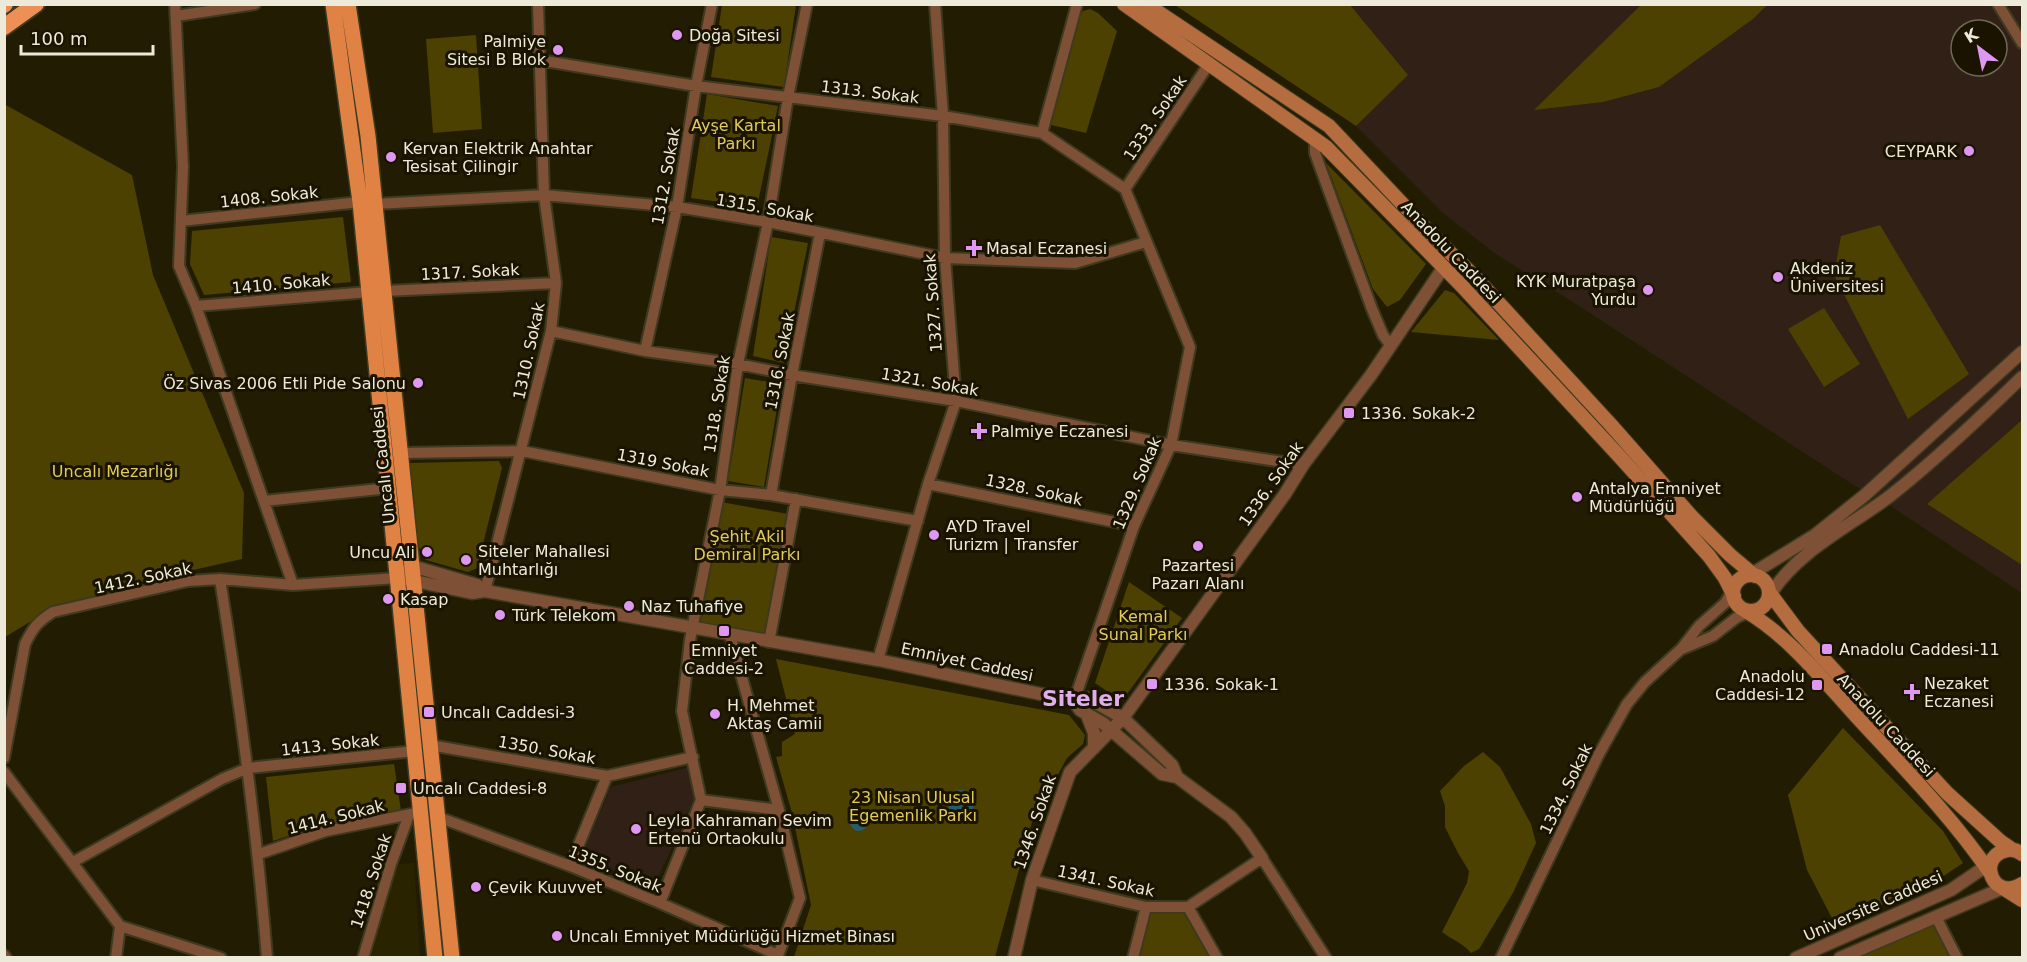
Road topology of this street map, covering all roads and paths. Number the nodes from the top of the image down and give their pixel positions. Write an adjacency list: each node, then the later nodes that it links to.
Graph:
1 (36, 4): 14 (highway)
2 (255, 4): 13 (street)
3 (333, 4): 25 (main road, Uncalı Caddesi)
4 (348, 4): 25 (main road, Uncalı Caddesi)
5 (538, 4): 16 (street, 1310. Sokak)
6 (712, 4): 18 (street, 1312. Sokak)
7 (807, 4): 19 (street, 1318. Sokak)
8 (935, 4): 20 (street, 1327. Sokak)
9 (1077, 4): 21 (street)
10 (1124, 4): 17 (main road, Anadolu Caddesi)
11 (1146, 4): 32 (main road, Anadolu Caddesi)
12 (1998, 4): 15 (street)
13 (176, 10): 27 (street)
14 (4, 27)
15 (2022, 43)
16 (539, 60): 18 (street, 1313. Sokak); 24 (street, 1310. Sokak)
17 (1209, 64): 22 (main road, Anadolu Caddesi); 23 (street, 1333. Sokak)
18 (696, 86): 19 (street, 1313. Sokak); 26 (street, 1312. Sokak)
19 (789, 97): 20 (street, 1313. Sokak); 28 (street, 1318. Sokak)
20 (943, 116): 21 (street, 1313. Sokak); 31 (street, 1327. Sokak)
21 (1042, 133): 23 (street, 1313. Sokak)
22 (1318, 140): 33 (main road, Anadolu Caddesi); 38 (street)
23 (1125, 189): 30 (street)
24 (544, 195): 25 (street, 1315. Sokak); 26 (street, 1315. Sokak); 34 (street, 1310. Sokak)
25 (368, 203): 27 (street, 1408. Sokak); 35 (main road, Uncalı Caddesi)
26 (677, 207): 28 (street, 1315. Sokak); 39 (street, 1312. Sokak)
27 (181, 221): 36 (street)
28 (768, 222): 29 (street, 1315. Sokak); 41 (street, 1318. Sokak)
29 (820, 233): 31 (street, 1315. Sokak); 42 (street, 1316. Sokak)
30 (1146, 242): 31 (street, 1315. Sokak); 45 (street, 1329. Sokak)
31 (945, 258): 44 (street, 1327. Sokak)
32 (1457, 258): 33 (street); 58 (main road, Anadolu Caddesi)
33 (1446, 269): 38 (street, 1336. Sokak); 62 (main road, Anadolu Caddesi)
34 (556, 283): 35 (street, 1317. Sokak); 37 (street, 1310. Sokak)
35 (377, 291): 36 (street, 1410. Sokak); 47 (main road, Uncalı Caddesi); 50 (main road, Uncalı Caddesi)
36 (196, 306): 54 (street)
37 (551, 331): 39 (street, 1321. Sokak); 46 (street, 1310. Sokak)
38 (1391, 346): 48 (street, 1336. Sokak)
39 (645, 351): 41 (street, 1321. Sokak)
40 (2022, 352): 58 (street)
41 (738, 364): 42 (street, 1321. Sokak); 51 (street, 1318. Sokak)
42 (792, 375): 44 (street, 1321. Sokak); 52 (street, 1316. Sokak)
43 (2022, 377): 63 (street)
44 (956, 401): 45 (street, 1321. Sokak); 49 (street, 1327. Sokak)
45 (1171, 445): 48 (street, 1321. Sokak); 56 (street, 1329. Sokak)
46 (522, 451): 47 (street, 1319 Sokak); 51 (street, 1319 Sokak); 61 (street, 1310. Sokak)
47 (400, 453): 57 (main road, Uncalı Caddesi)
48 (1303, 465): 72 (street, 1336. Sokak)
49 (928, 484): 55 (street, 1327. Sokak); 56 (street, 1328. Sokak)
50 (389, 488): 54 (street); 57 (main road, Uncalı Caddesi)
51 (720, 490): 52 (street, 1319 Sokak); 65 (street, 1318. Sokak)
52 (771, 495): 53 (street, 1319 Sokak)
53 (796, 499): 55 (street, 1319 Sokak); 67 (street)
54 (264, 501): 60 (street)
55 (918, 521): 69 (street, 1327. Sokak)
56 (1134, 526): 70 (street, 1329. Sokak)
57 (408, 575): 60 (street, 1412. Sokak); 61 (street, Emniyet Caddesi); 74 (main road, Uncalı Caddesi); 76 (main road, Uncalı Caddesi)
58 (1752, 575): 62 (main road); 63 (main road)
59 (220, 579): 60 (street, 1412. Sokak); 78 (street, 1412. Sokak); 79 (street)
60 (293, 585)
61 (485, 591): 65 (street, Emniyet Caddesi)
62 (1733, 593): 64 (main road); 68 (street, 1334. Sokak)
63 (1770, 595): 64 (main road); 87 (main road, Anadolu Caddesi)
64 (1748, 611): 68 (street, 1334. Sokak); 92 (main road, Anadolu Caddesi)
65 (692, 627): 66 (street, Emniyet Caddesi); 77 (street, 1318. Sokak)
66 (730, 635): 67 (street, Emniyet Caddesi); 84 (street)
67 (769, 642): 69 (street, Emniyet Caddesi)
68 (1681, 649): 113 (street, 1334. Sokak)
69 (878, 660): 70 (street, Emniyet Caddesi)
70 (1074, 701): 71 (street); 72 (street, Emniyet Caddesi)
71 (1088, 715): 73 (street); 75 (street)
72 (1124, 718): 73 (street, 1346. Sokak); 82 (street, Emniyet Caddesi)
73 (1111, 730): 75 (street, 1346. Sokak); 82 (street)
74 (430, 744): 81 (street, 1350. Sokak); 86 (main road, Uncalı Caddesi)
75 (1094, 748): 93 (street, 1346. Sokak)
76 (415, 751): 79 (street, 1413. Sokak); 85 (main road, Uncalı Caddesi)
77 (693, 757): 81 (street, 1350. Sokak); 83 (street, 1318. Sokak)
78 (4, 758)
79 (248, 768): 88 (street); 90 (street, 1413. Sokak)
80 (4, 772): 90 (street)
81 (607, 776): 91 (street)
82 (1177, 777): 89 (street, Emniyet Caddesi)
83 (701, 800): 84 (street); 97 (street)
84 (779, 810): 102 (street)
85 (415, 813): 88 (street, 1414. Sokak); 106 (street, 1418. Sokak); 107 (main road, Uncalı Caddesi)
86 (438, 817): 91 (street, 1355. Sokak); 108 (main road, Uncalı Caddesi)
87 (2019, 850): 92 (main road)
88 (259, 854): 105 (street)
89 (1262, 858): 99 (street); 112 (street, Emniyet Caddesi)
90 (73, 862): 101 (street)
91 (570, 866): 97 (street, 1355. Sokak)
92 (1989, 867): 95 (main road, Anadolu Caddesi); 114 (street, Universite Caddesi)
93 (1032, 879): 98 (street, 1341. Sokak); 109 (street, 1346. Sokak)
94 (2022, 884): 95 (main road)
95 (2004, 888): 96 (main road); 100 (street, Universite Caddesi)
96 (2022, 900)
97 (660, 903): 102 (street, 1355. Sokak)
98 (1146, 907): 99 (street, 1341. Sokak); 110 (street)
99 (1188, 907): 111 (street)
100 (1936, 917): 115 (street, Universite Caddesi); 116 (street)
101 (120, 926): 103 (street); 104 (street)
102 (777, 956)
103 (116, 957)
104 (221, 957)
105 (267, 957)
106 (363, 957)
107 (435, 957)
108 (452, 957)
109 (1014, 957)
110 (1133, 957)
111 (1217, 957)
112 (1326, 957)
113 (1501, 957)
114 (1796, 957)
115 (1840, 957)
116 (1957, 957)

